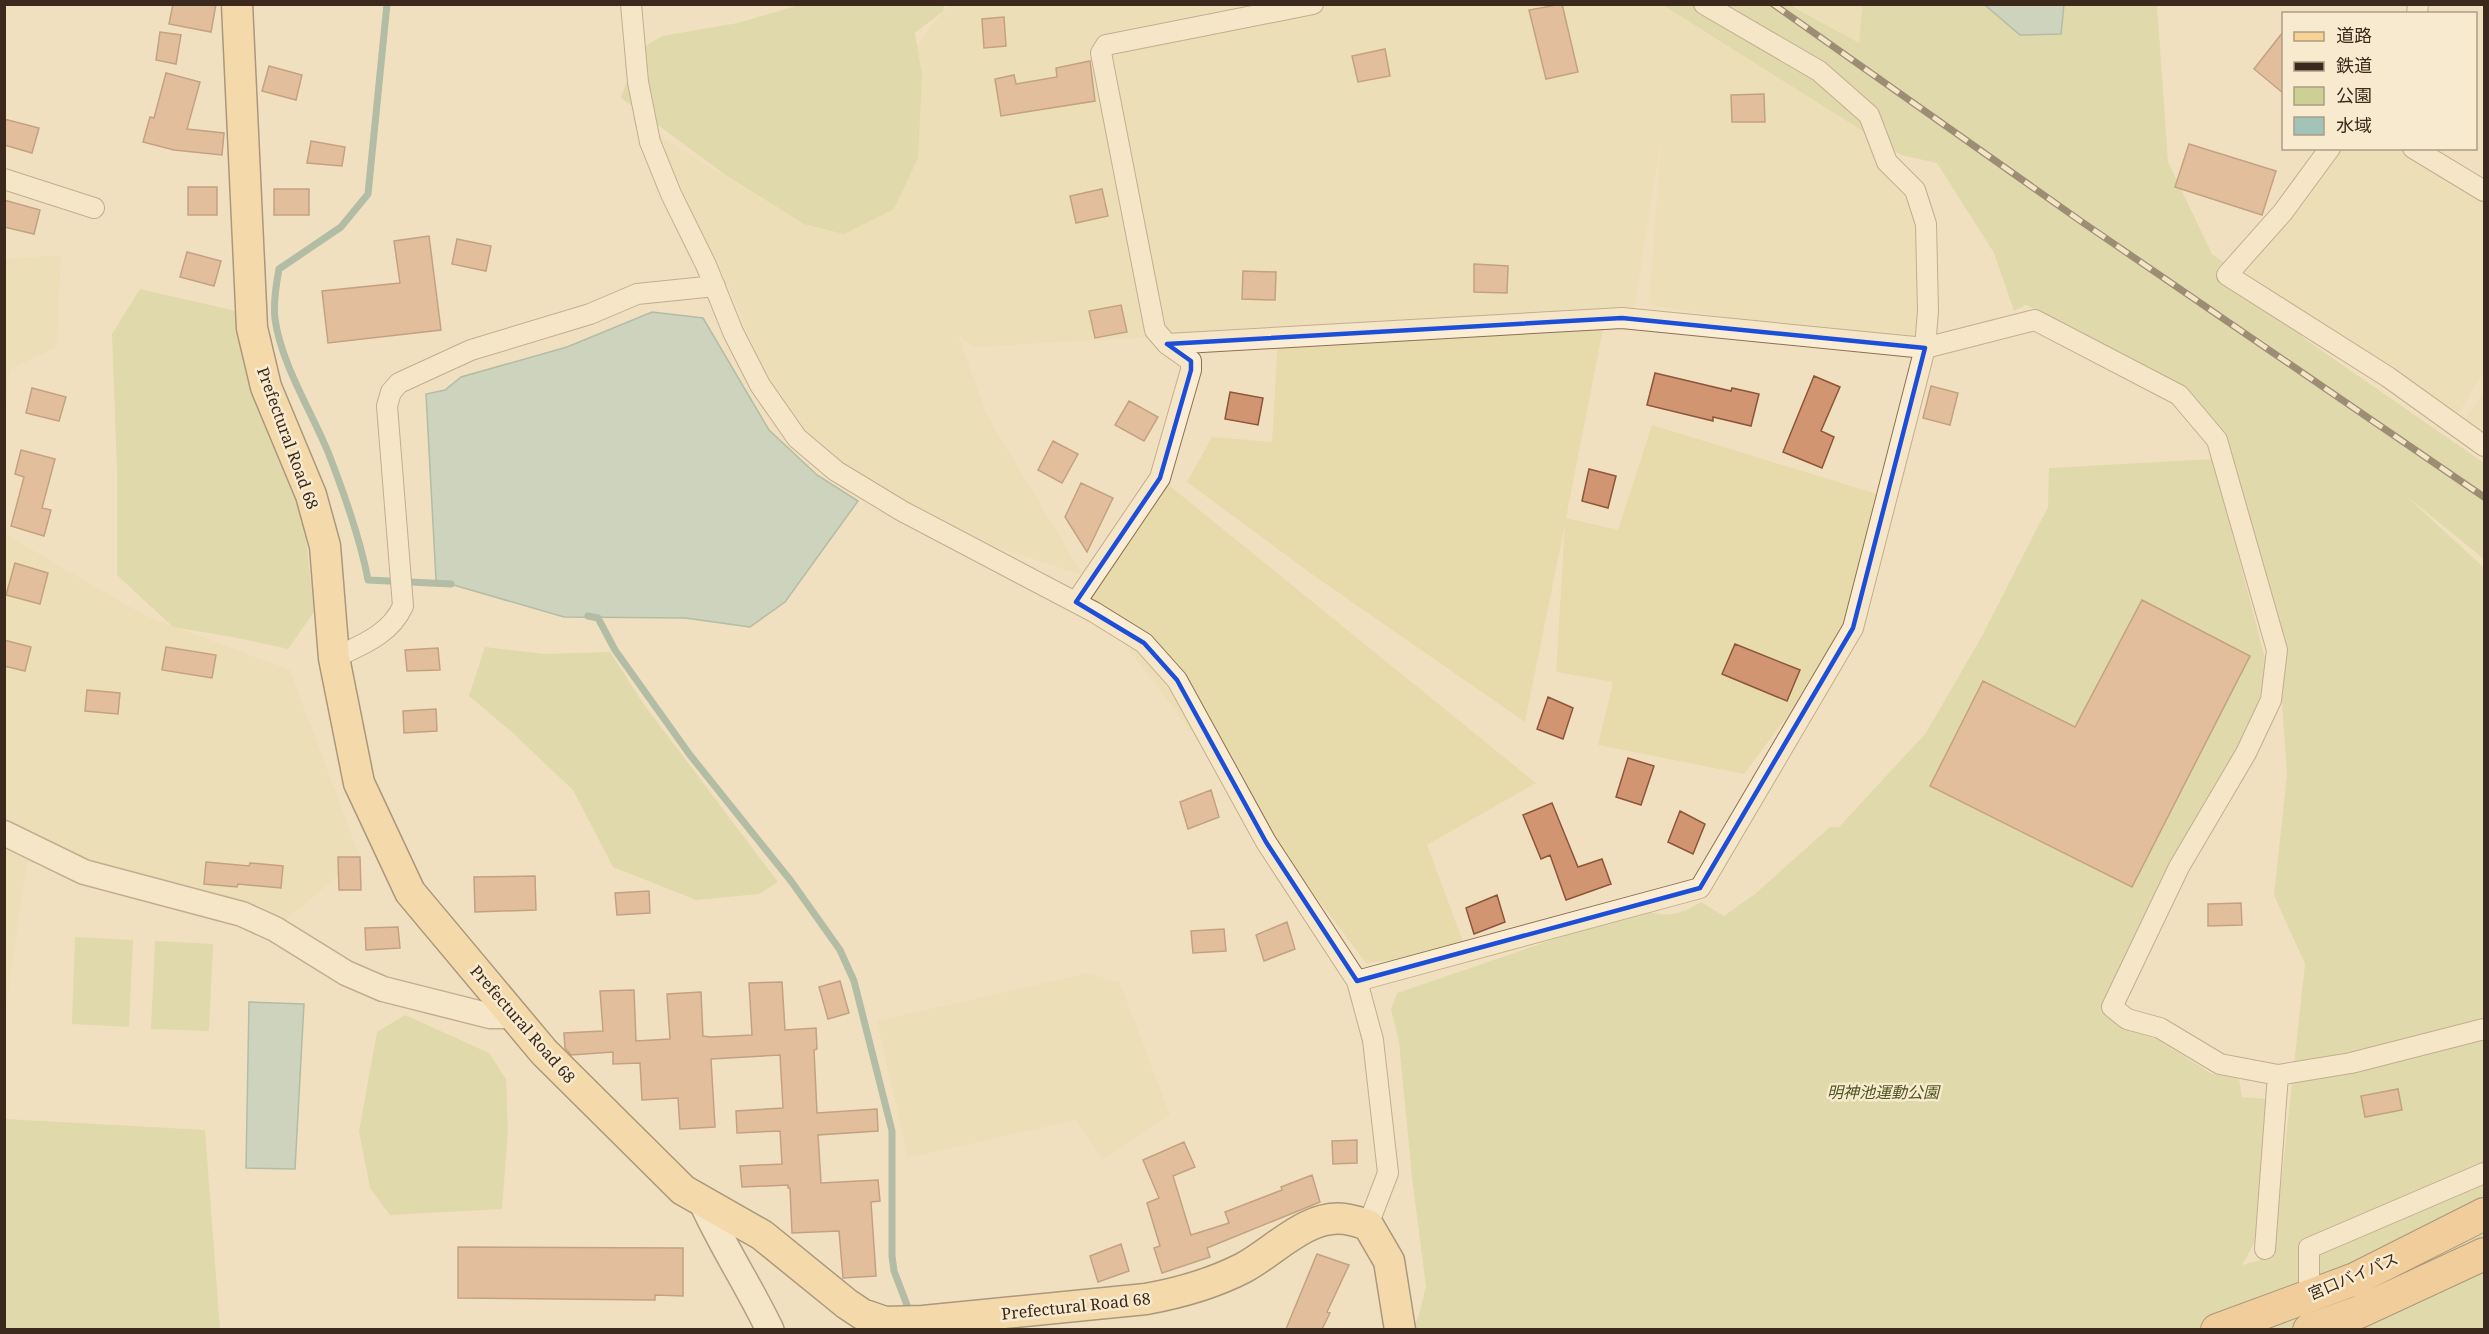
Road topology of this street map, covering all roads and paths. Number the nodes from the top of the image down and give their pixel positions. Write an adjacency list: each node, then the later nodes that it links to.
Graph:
1 (237, 4): 15 (main road, Prefectural Road 68)
2 (631, 4): 10 (street)
3 (1313, 4): 11 (street)
4 (1704, 4): 12 (street)
5 (2330, 150): 13 (street)
6 (2416, 150): 8 (street)
7 (4, 178): 9 (street)
8 (2484, 191)
9 (94, 208)
10 (715, 286): 14 (street); 15 (street)
11 (1167, 344): 12 (street); 14 (street)
12 (1925, 348): 17 (street); 20 (street)
13 (2484, 446)
14 (1076, 602): 17 (street)
15 (334, 658): 18 (main road, Prefectural Road 68)
16 (4, 833): 18 (street)
17 (1357, 981): 24 (street)
18 (514, 1017): 22 (main road, Prefectural Road 68)
19 (2484, 1029): 20 (street)
20 (2278, 1076): 25 (street)
21 (2484, 1173): 27 (street)
22 (703, 1203): 24 (main road, Prefectural Road 68); 28 (main road)
23 (2484, 1214): 27 (highway, 宮口バイパス)
24 (1368, 1225): 29 (main road)
25 (2265, 1249)
26 (2484, 1254): 31 (highway, 宮口バイパス)
27 (2309, 1295): 30 (highway, 宮口バイパス)
28 (770, 1329)
29 (1400, 1329)
30 (2217, 1329)
31 (2309, 1329)

